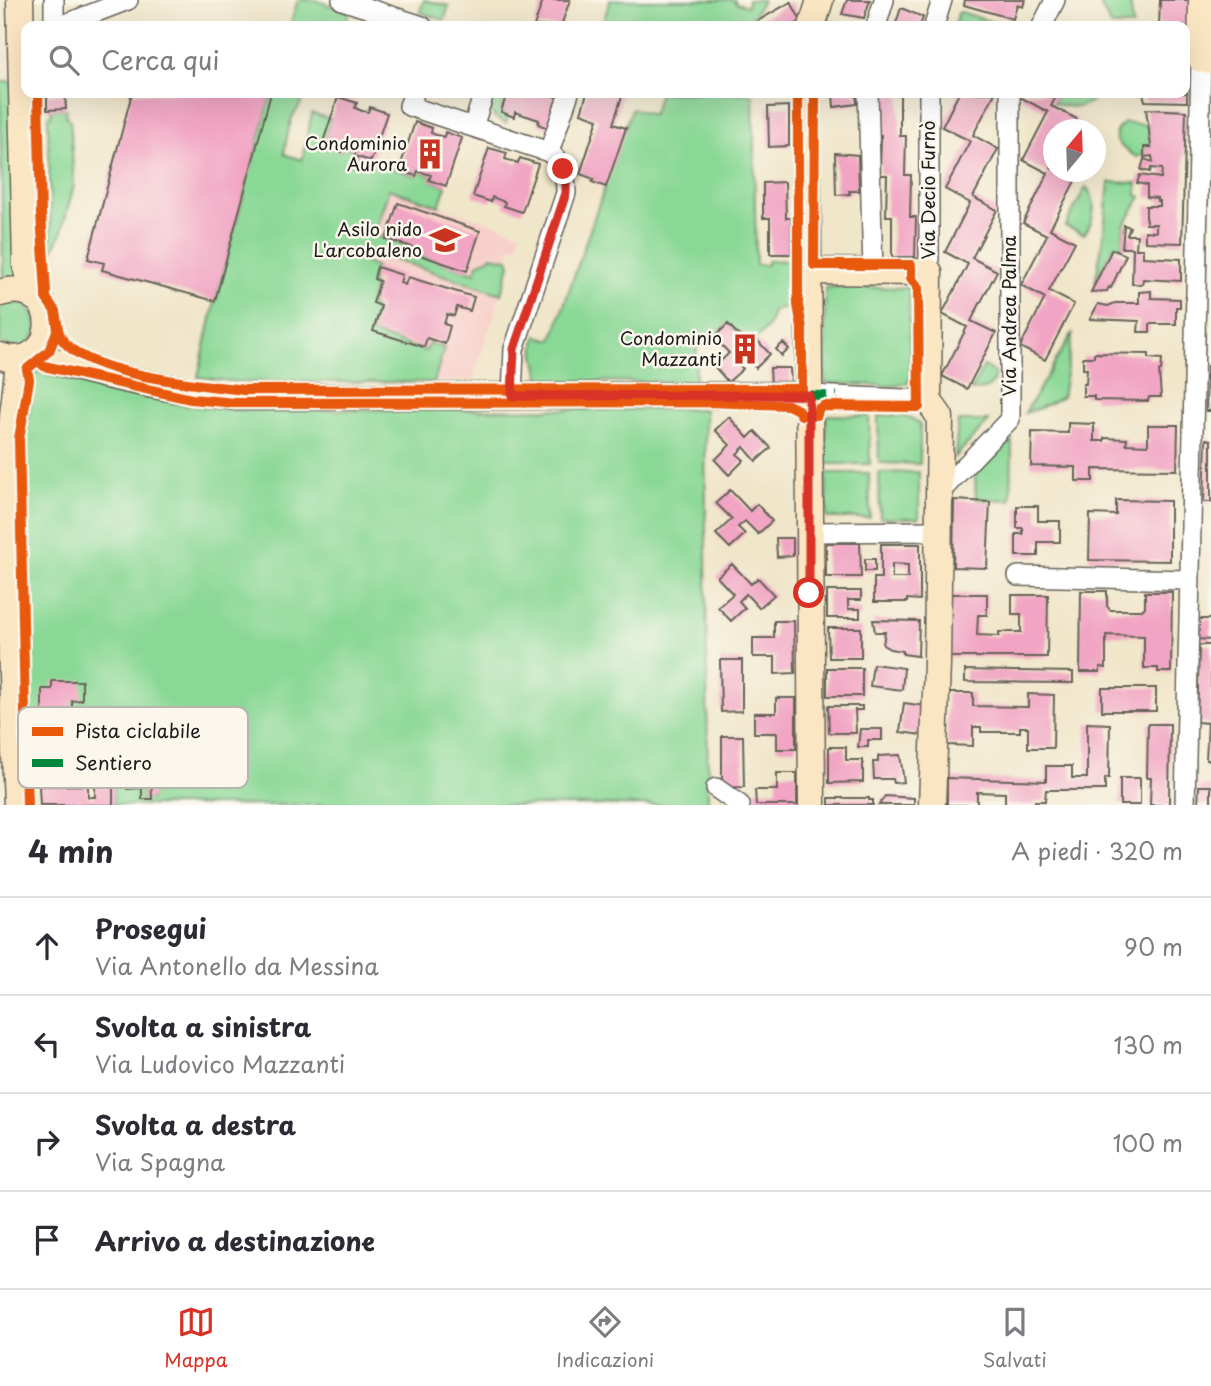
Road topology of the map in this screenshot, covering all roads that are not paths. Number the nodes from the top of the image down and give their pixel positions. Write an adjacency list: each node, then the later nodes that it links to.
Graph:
1 (20, 0): 10 (street)
2 (54, 0): 11 (street)
3 (128, 0): 12 (street)
4 (342, 0): 13 (street)
5 (820, 0): 14 (street)
6 (884, 0): 15 (street)
7 (942, 0): 16 (street)
8 (1055, 0): 17 (street)
9 (1202, 0): 18 (street)
10 (22, 21)
11 (54, 21)
12 (73, 21)
13 (407, 21)
14 (814, 21)
15 (878, 21)
16 (936, 21)
17 (1044, 21)
18 (1206, 60): 44 (street)
19 (24, 98): 33 (street)
20 (412, 98): 27 (street)
21 (483, 98): 27 (street)
22 (567, 98): 28 (street)
23 (807, 98): 30 (street)
24 (868, 98): 29 (street)
25 (929, 98): 31 (street, Via Decio Furnò)
26 (1010, 98): 40 (street, Via Andrea Palma)
27 (473, 127): 28 (street)
28 (549, 152): 38 (street)
29 (873, 264): 30 (street); 31 (street)
30 (809, 271): 37 (street)
31 (929, 272): 39 (street, Via Decio Furnò)
32 (0, 293): 33 (street)
33 (34, 297): 34 (street)
34 (48, 331): 35 (street); 36 (street)
35 (19, 356): 36 (street); 47 (street)
36 (104, 373): 38 (street)
37 (809, 395): 38 (street); 39 (street); 41 (street)
38 (512, 396)
39 (928, 400): 40 (street, Via Decio Furnò)
40 (939, 493): 42 (street)
41 (809, 531): 42 (street); 49 (street)
42 (939, 531): 50 (street)
43 (1018, 576): 44 (street)
44 (1188, 580): 51 (street)
45 (0, 620): 47 (street)
46 (716, 788): 48 (street)
47 (7, 800)
48 (740, 805)
49 (812, 805)
50 (932, 805)
51 (1185, 805)

